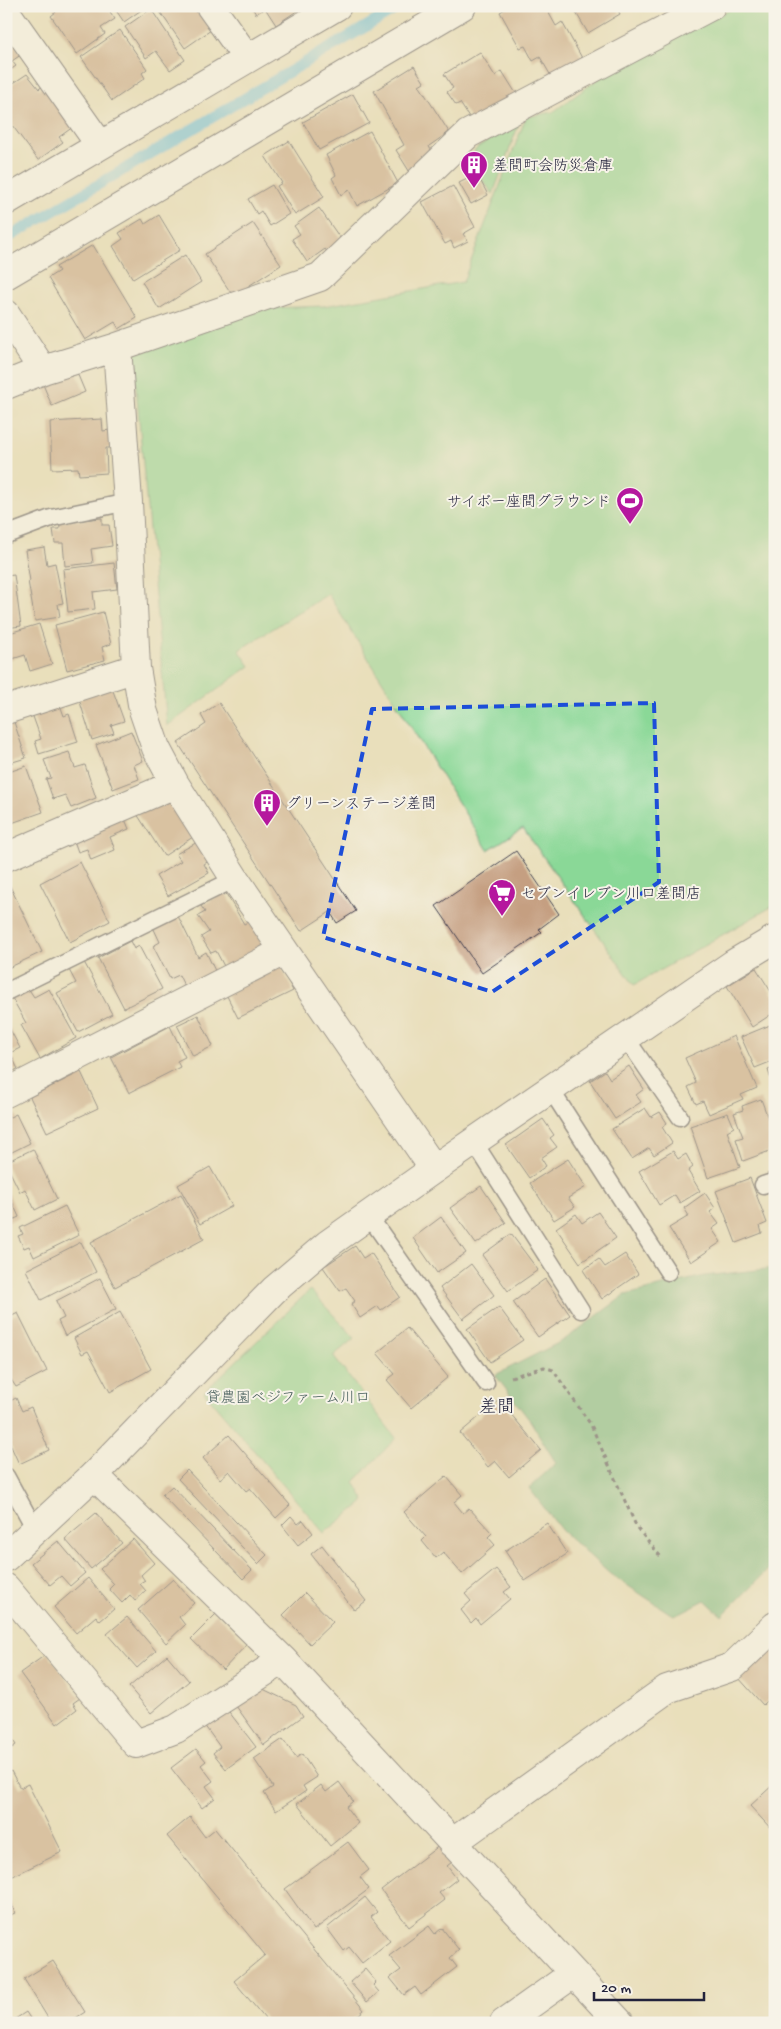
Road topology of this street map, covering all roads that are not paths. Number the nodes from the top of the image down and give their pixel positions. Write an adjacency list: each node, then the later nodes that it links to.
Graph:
1 (210, 6): 6 (street)
2 (337, 6): 6 (street)
3 (462, 6): 9 (street)
4 (711, 6): 11 (street)
5 (6, 12): 7 (street)
6 (247, 58): 7 (street)
7 (100, 145): 8 (street)
8 (6, 201)
9 (6, 274)
10 (6, 314): 12 (street)
11 (116, 347): 12 (street); 14 (street)
12 (42, 370): 13 (street)
13 (6, 385)
14 (128, 502): 15 (lane); 16 (street)
15 (6, 535)
16 (136, 668): 17 (street); 18 (street)
17 (6, 710)
18 (175, 784): 19 (street); 20 (street)
19 (6, 856)
20 (235, 879): 22 (street); 23 (lane)
21 (775, 939): 24 (street)
22 (284, 950): 26 (street); 29 (street)
23 (6, 992)
24 (626, 1038): 25 (street); 27 (lane)
25 (551, 1090): 28 (street); 31 (lane)
26 (6, 1093)
27 (680, 1117)
28 (474, 1142): 29 (street); 32 (lane)
29 (434, 1169): 30 (street)
30 (368, 1216): 33 (lane); 34 (street)
31 (668, 1272)
32 (581, 1310)
33 (486, 1384)
34 (94, 1475): 36 (street); 40 (street)
35 (6, 1476): 36 (lane)
36 (36, 1531): 37 (street)
37 (6, 1557)
38 (6, 1588): 40 (street)
39 (775, 1626): 41 (street)
40 (283, 1660): 41 (street)
41 (452, 1843): 42 (street)
42 (573, 1974): 43 (street); 44 (street)
43 (504, 2023)
44 (620, 2023)

